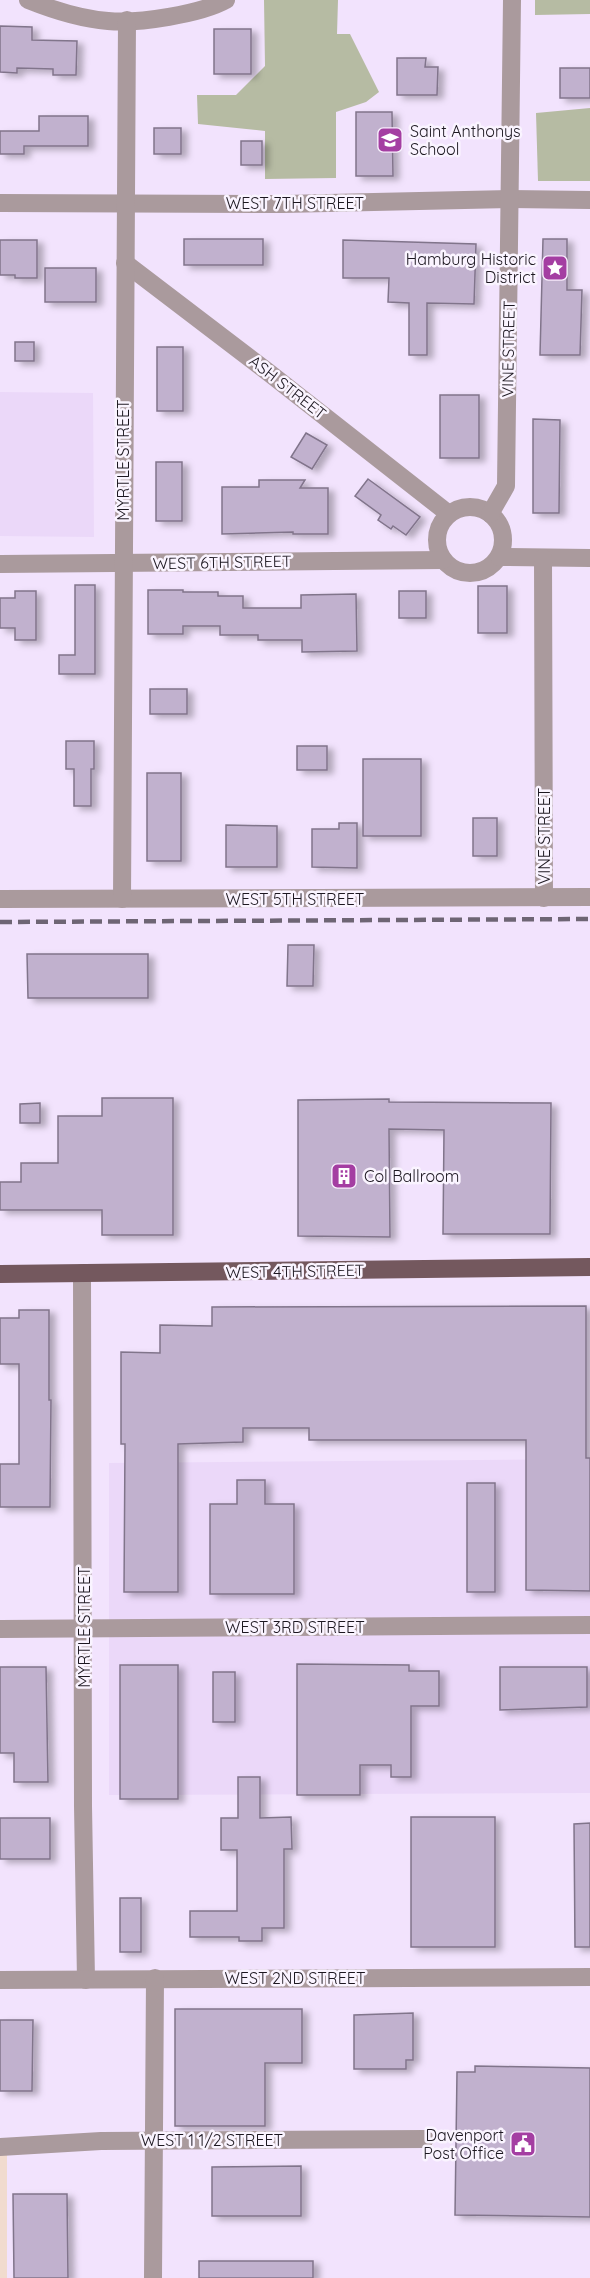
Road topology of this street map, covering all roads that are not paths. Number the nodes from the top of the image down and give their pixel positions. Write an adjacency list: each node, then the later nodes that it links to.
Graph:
1 (28, 0): 4 (street)
2 (226, 0): 4 (street)
3 (512, 0): 5 (street, VINE STREET)
4 (127, 20): 8 (street, MYRTLE STREET)
5 (510, 199): 6 (street, WEST 7TH STREET); 8 (street, WEST 7TH STREET); 11 (street, VINE STREET)
6 (590, 200)
7 (0, 203): 8 (street, WEST 7TH STREET)
8 (125, 203): 9 (street, MYRTLE STREET)
9 (125, 263): 10 (street, ASH STREET); 17 (street, MYRTLE STREET)
10 (449, 514): 11 (street); 15 (street)
11 (490, 514): 12 (street)
12 (499, 557): 13 (street); 15 (street)
13 (543, 558): 14 (street); 19 (street, VINE STREET)
14 (590, 558)
15 (443, 560): 17 (street, WEST 6TH STREET)
16 (0, 564): 17 (street, WEST 6TH STREET)
17 (123, 564): 21 (street, MYRTLE STREET)
18 (590, 897): 19 (street, WEST 5TH STREET)
19 (544, 898): 21 (street, WEST 5TH STREET)
20 (0, 899): 21 (street, WEST 5TH STREET)
21 (122, 899)
22 (590, 1268): 23 (main road, WEST 4TH STREET)
23 (82, 1273): 24 (main road, WEST 4TH STREET); 26 (street, MYRTLE STREET)
24 (0, 1274)
25 (590, 1625): 26 (street, WEST 3RD STREET)
26 (84, 1628): 27 (street, WEST 3RD STREET); 31 (street, MYRTLE STREET)
27 (0, 1629)
28 (590, 1977): 29 (street, WEST 2ND STREET)
29 (155, 1978): 31 (street, WEST 2ND STREET); 33 (street)
30 (0, 1980): 31 (street, WEST 2ND STREET)
31 (86, 1980)
32 (424, 2139): 33 (street, WEST 1 1/2 STREET)
33 (155, 2140): 34 (street, WEST 1 1/2 STREET); 35 (street)
34 (0, 2147)
35 (153, 2278)

